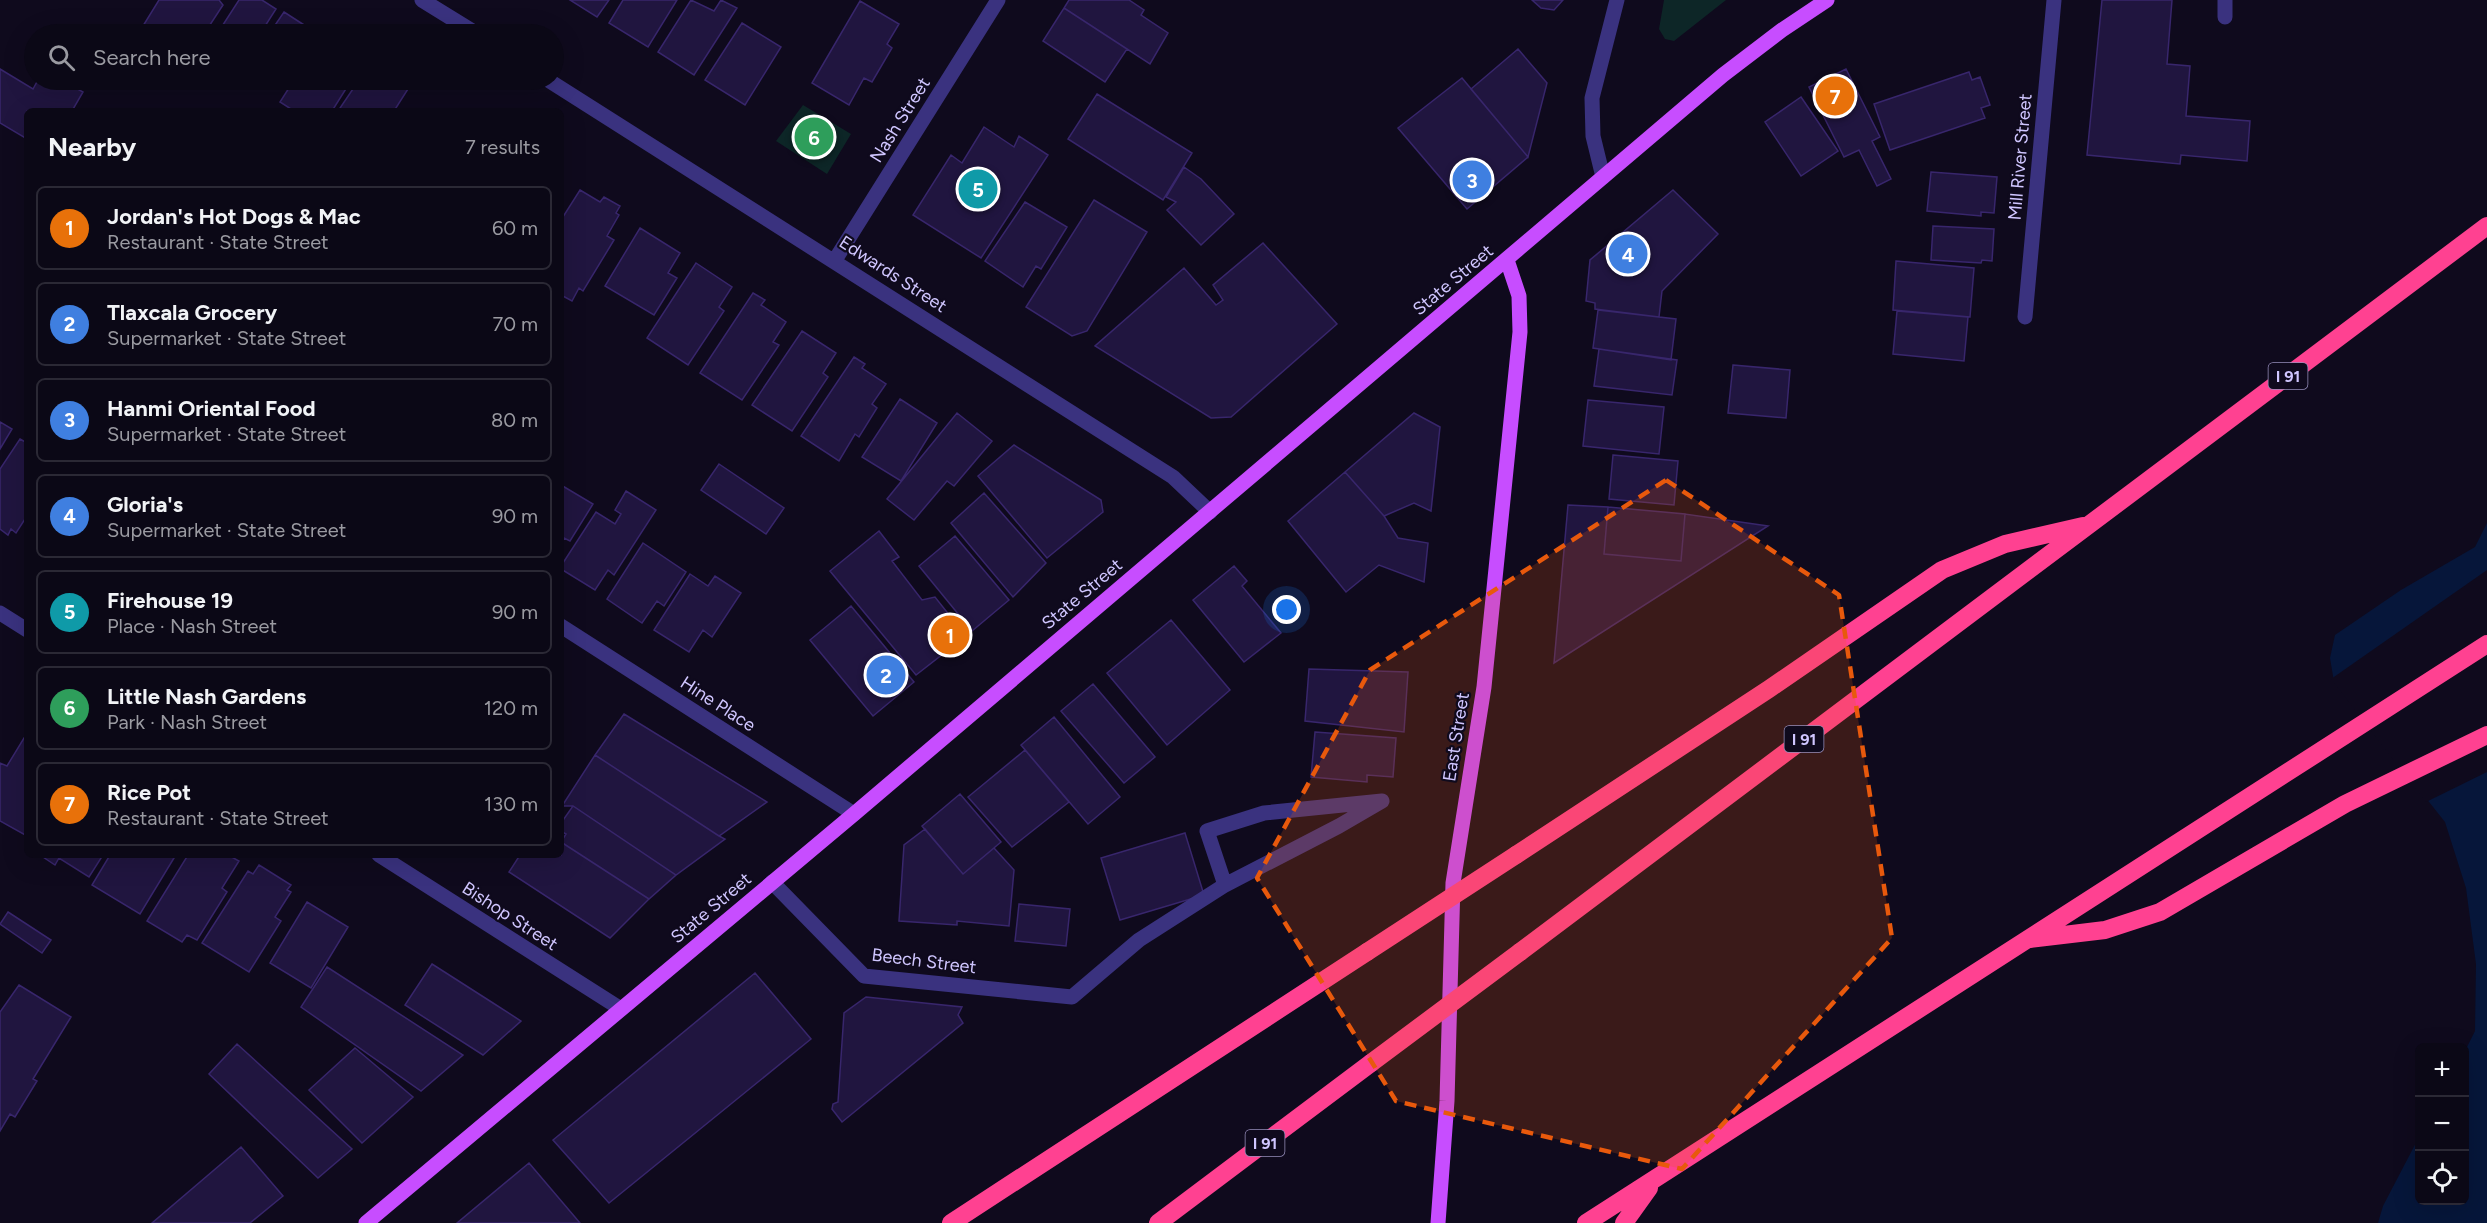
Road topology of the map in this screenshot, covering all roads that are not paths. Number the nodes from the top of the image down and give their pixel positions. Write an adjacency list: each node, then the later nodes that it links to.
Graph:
1 (422, 0): 8 (street)
2 (998, 0): 12 (street, Nash Street)
3 (1617, 0): 10 (street)
4 (1827, 0): 10 (main road, State Street)
5 (2054, 0): 14 (street, Mill River Street)
6 (2225, 0): 7 (street)
7 (2225, 17)
8 (461, 24)
9 (564, 90): 12 (street, Edwards Street)
10 (1603, 177): 13 (main road, State Street)
11 (2487, 226): 16 (highway, I 91)
12 (835, 260): 15 (street, Edwards Street)
13 (1508, 260): 15 (main road, State Street); 32 (main road, East Street)
14 (2025, 317)
15 (1210, 512): 22 (main road, State Street)
16 (2088, 525): 30 (highway, bridge); 31 (highway, I 91, bridge)
17 (0, 613): 18 (street)
18 (24, 628)
19 (564, 628): 22 (street, Hine Place)
20 (2487, 644): 26 (highway)
21 (2487, 735): 26 (highway)
22 (854, 814): 24 (main road, State Street)
23 (384, 858): 27 (street, Bishop Street)
24 (772, 882): 25 (street, Beech Street); 27 (main road, State Street)
25 (1225, 885): 25 (street)
26 (2028, 939): 28 (highway)
27 (621, 1009): 29 (main road, State Street)
28 (1655, 1179): 33 (highway); 34 (highway)
29 (366, 1223)
30 (951, 1223)
31 (1158, 1223)
32 (1437, 1223)
33 (1586, 1223)
34 (1624, 1223)

